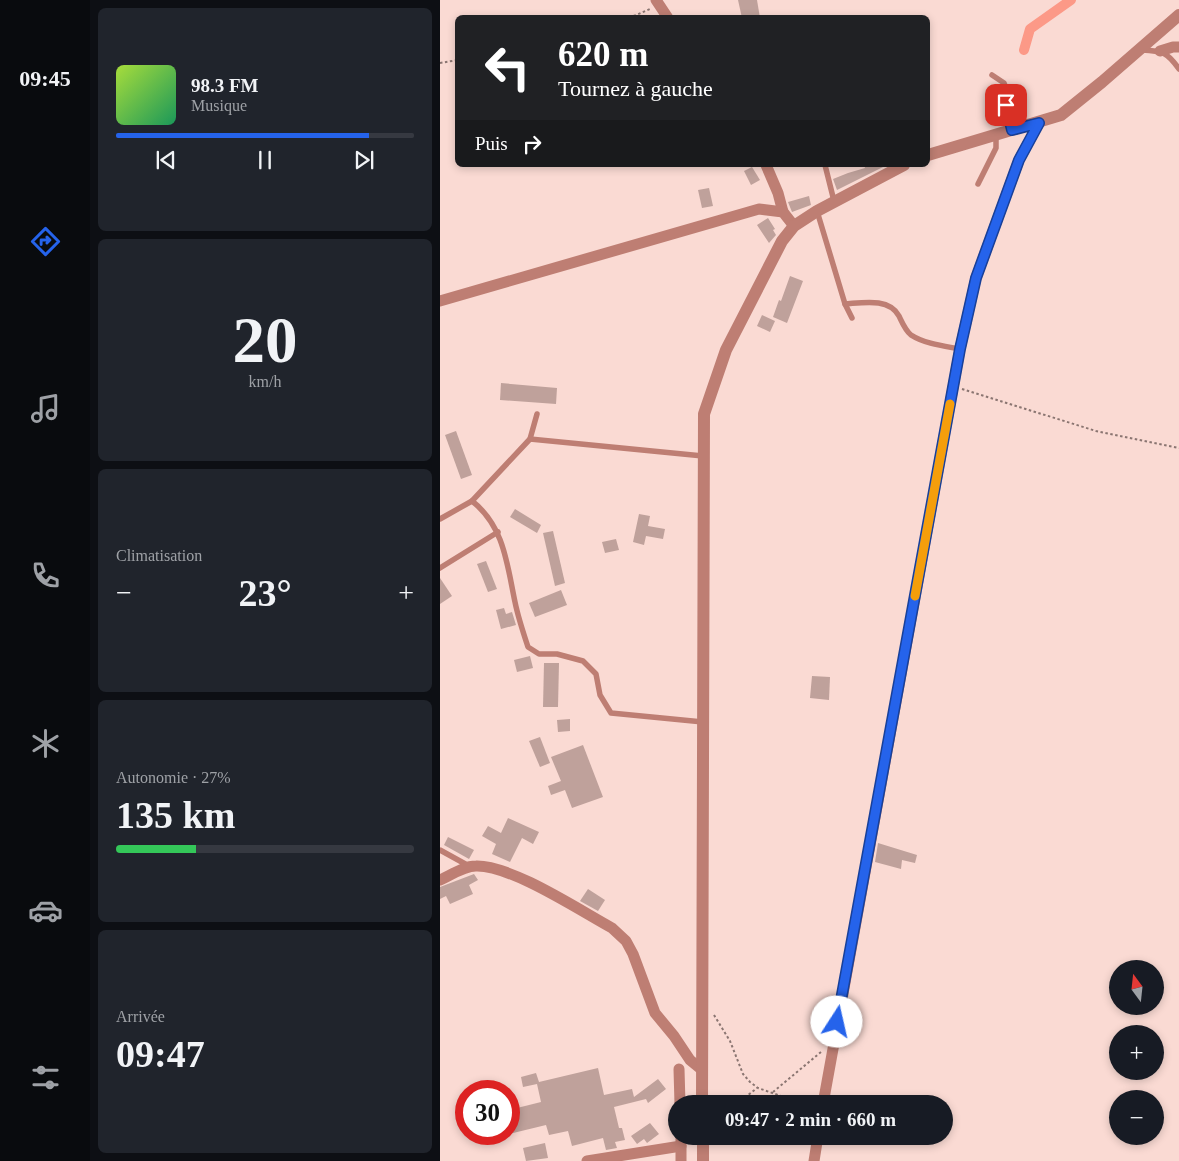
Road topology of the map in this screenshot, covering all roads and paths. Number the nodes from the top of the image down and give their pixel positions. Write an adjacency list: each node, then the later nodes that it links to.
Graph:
1 (660, 2): 3 (path); 4 (street)
2 (1179, 14): 6 (street)
3 (635, 15)
4 (666, 15)
5 (1179, 47): 7 (street)
6 (1140, 50): 7 (lane); 12 (street)
7 (1160, 51): 10 (lane)
8 (455, 60): 9 (path)
9 (440, 62)
10 (1179, 70)
11 (992, 75): 13 (lane)
12 (1039, 123): 13 (street); 27 (street)
13 (1012, 130): 14 (street)
14 (996, 135): 15 (street); 19 (lane)
15 (930, 154)
16 (767, 167): 21 (street)
17 (825, 167): 20 (lane)
18 (900, 167): 20 (street)
19 (978, 184)
20 (834, 201): 22 (street)
21 (781, 203): 23 (street); 24 (street)
22 (817, 211): 23 (street); 25 (lane)
23 (794, 226): 32 (street)
24 (440, 301)
25 (845, 304): 26 (lane); 27 (lane)
26 (852, 318)
27 (960, 349): 28 (street)
28 (953, 386): 31 (path); 42 (street)
29 (537, 414): 30 (lane)
30 (530, 438): 32 (lane); 33 (lane)
31 (1179, 448)
32 (703, 456): 37 (street)
33 (472, 501): 34 (lane); 35 (lane)
34 (440, 519)
35 (498, 532): 36 (lane); 37 (lane)
36 (440, 568)
37 (703, 722): 41 (street)
38 (440, 850): 39 (lane)
39 (469, 866): 40 (street); 44 (street)
40 (440, 880)
41 (702, 1012): 44 (street); 45 (path)
42 (834, 1042): 46 (path); 51 (street)
43 (679, 1069): 47 (street)
44 (701, 1069): 48 (street)
45 (758, 1088): 46 (path); 49 (path)
46 (773, 1092): 50 (path)
47 (680, 1095)
48 (702, 1095)
49 (749, 1095)
50 (781, 1095)
51 (825, 1095)
52 (668, 1144): 56 (street)
53 (681, 1145): 57 (street)
54 (704, 1145): 58 (street)
55 (817, 1145): 59 (street)
56 (587, 1161)
57 (681, 1161)
58 (704, 1161)
59 (814, 1161)

